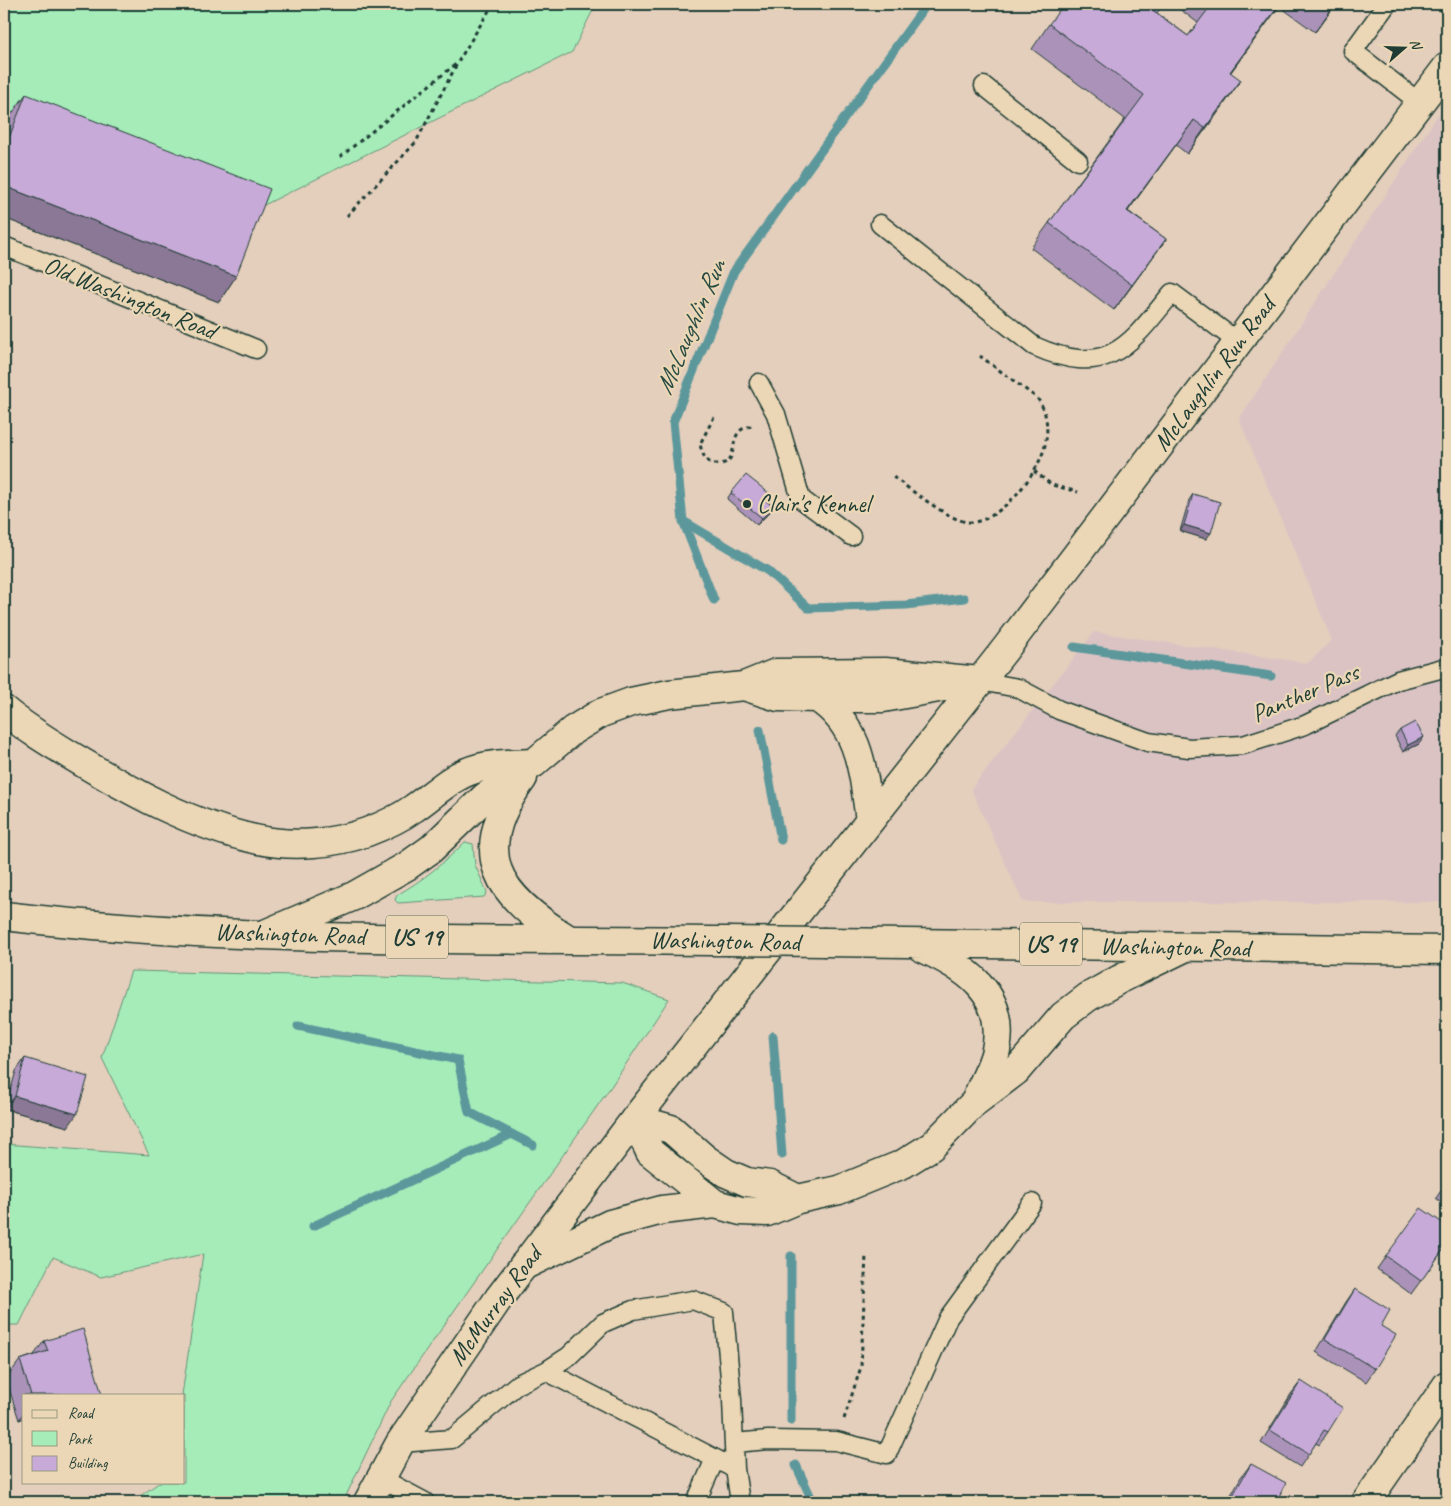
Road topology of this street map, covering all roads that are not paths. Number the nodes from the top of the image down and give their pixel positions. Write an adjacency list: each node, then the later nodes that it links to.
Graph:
1 (1387, 4): 4 (lane)
2 (1447, 67): 4 (main road, McLaughlin Run Road)
3 (984, 86): 5 (lane)
4 (1420, 102): 8 (main road, McLaughlin Run Road)
5 (1078, 161)
6 (880, 224): 8 (lane)
7 (4, 246): 9 (lane, Old Washington Road)
8 (1238, 342): 13 (main road, McLaughlin Run Road)
9 (256, 349)
10 (759, 383): 11 (lane)
11 (851, 536)
12 (1447, 667): 13 (lane, Panther Pass)
13 (980, 681): 14 (main road); 15 (main road); 18 (main road, McLaughlin Run Road)
14 (744, 686): 15 (main road); 17 (main road)
15 (817, 698): 18 (main road)
16 (4, 710): 17 (main road)
17 (534, 763): 20 (main road); 21 (main road)
18 (870, 820): 26 (main road, McMurray Road)
19 (4, 916): 20 (main road, Washington Road / US 19)
20 (265, 934): 21 (main road, Washington Road / US 19)
21 (568, 939): 22 (main road, Washington Road / US 19, bridge)
22 (915, 944): 23 (main road, Washington Road / US 19); 25 (main road)
23 (1186, 947): 24 (main road, Washington Road / US 19); 25 (main road)
24 (1447, 950)
25 (975, 1102): 27 (main road)
26 (635, 1119): 27 (main road); 29 (main road); 30 (main road, McMurray Road)
27 (798, 1199): 29 (main road)
28 (1032, 1203): 34 (lane)
29 (715, 1204): 30 (main road)
30 (523, 1266): 33 (main road, McMurray Road)
31 (546, 1371): 33 (lane); 34 (lane); 35 (lane)
32 (1447, 1385): 42 (main road)
33 (400, 1442): 37 (main road, McMurray Road)
34 (734, 1443): 36 (lane)
35 (715, 1459): 36 (lane); 40 (lane)
36 (735, 1470): 41 (lane)
37 (380, 1478): 38 (main road, McMurray Road); 39 (lane)
38 (368, 1502)
39 (425, 1502)
40 (696, 1502)
41 (740, 1502)
42 (1366, 1502)

